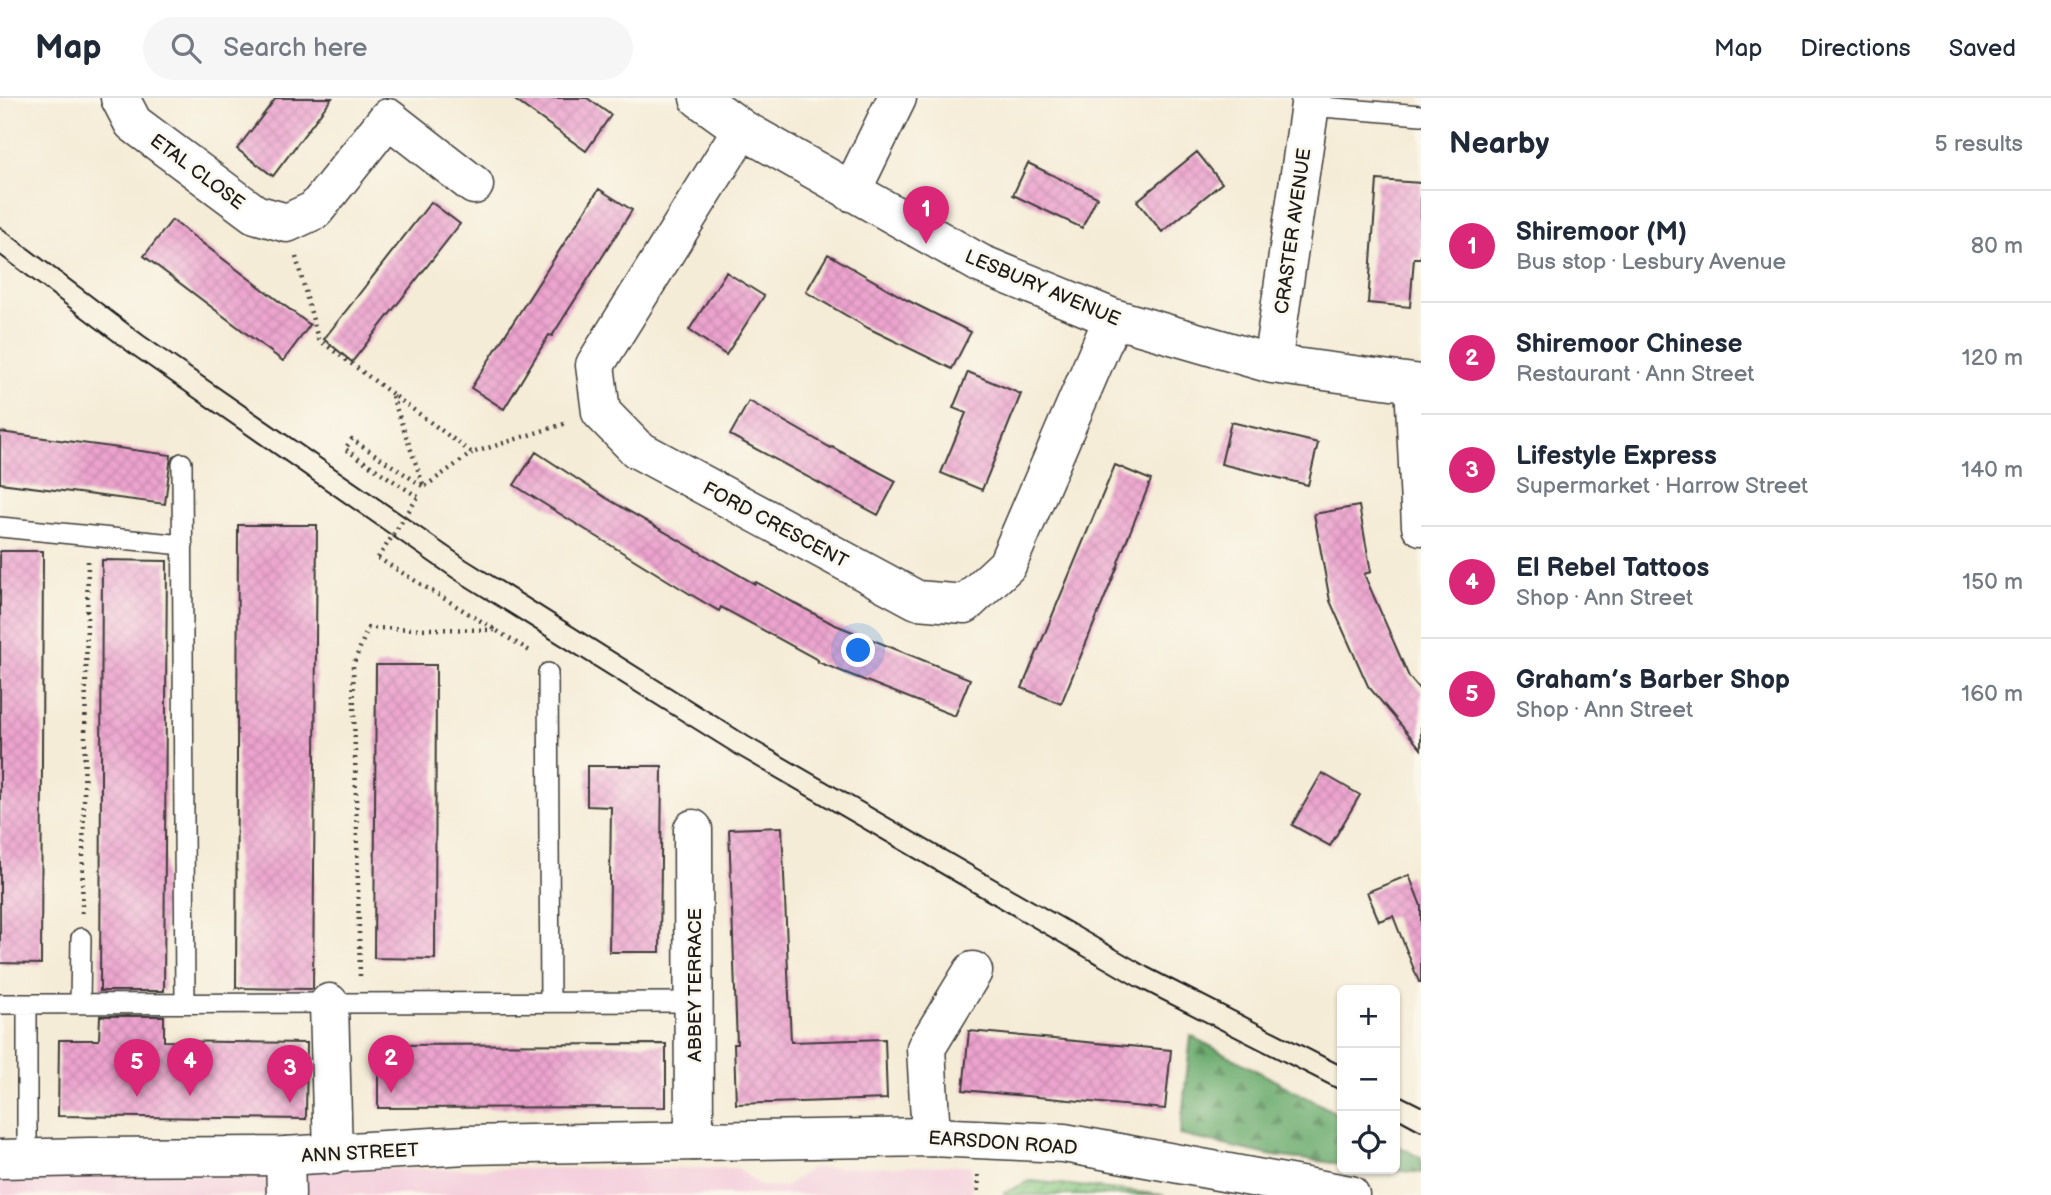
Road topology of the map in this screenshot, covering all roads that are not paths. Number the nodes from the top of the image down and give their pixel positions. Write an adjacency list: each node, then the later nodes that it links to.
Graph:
1 (120, 98): 7 (street, ETAL CLOSE)
2 (699, 98): 6 (street, LESBURY AVENUE)
3 (897, 98): 8 (street)
4 (1310, 102): 5 (lane); 10 (street, CRASTER AVENUE)
5 (1421, 115)
6 (742, 129): 8 (street, LESBURY AVENUE); 9 (street, FORD CRESCENT)
7 (474, 185)
8 (851, 191): 9 (street, LESBURY AVENUE)
9 (1113, 318): 10 (street, LESBURY AVENUE)
10 (1272, 364): 11 (street, LESBURY AVENUE)
11 (1418, 384): 13 (street)
12 (183, 463): 15 (lane)
13 (1421, 526)
14 (0, 527): 15 (lane)
15 (183, 545): 24 (lane)
16 (548, 673): 20 (lane)
17 (693, 829): 21 (street, ABBEY TERRACE)
18 (81, 938): 23 (lane)
19 (973, 971): 27 (street)
20 (550, 1002): 21 (lane); 25 (lane)
21 (694, 1002): 28 (street, ABBEY TERRACE)
22 (0, 1003): 26 (lane)
23 (80, 1003): 24 (lane); 26 (lane)
24 (185, 1003): 25 (lane)
25 (345, 1003): 29 (street)
26 (27, 1004): 31 (lane)
27 (931, 1137): 28 (street, EARSDON ROAD); 33 (street, EARSDON ROAD)
28 (694, 1141): 29 (street, ANN STREET)
29 (333, 1155): 30 (street, ANN STREET)
30 (285, 1156): 31 (street, ANN STREET); 32 (street)
31 (13, 1160)
32 (286, 1195)
33 (1350, 1195)

